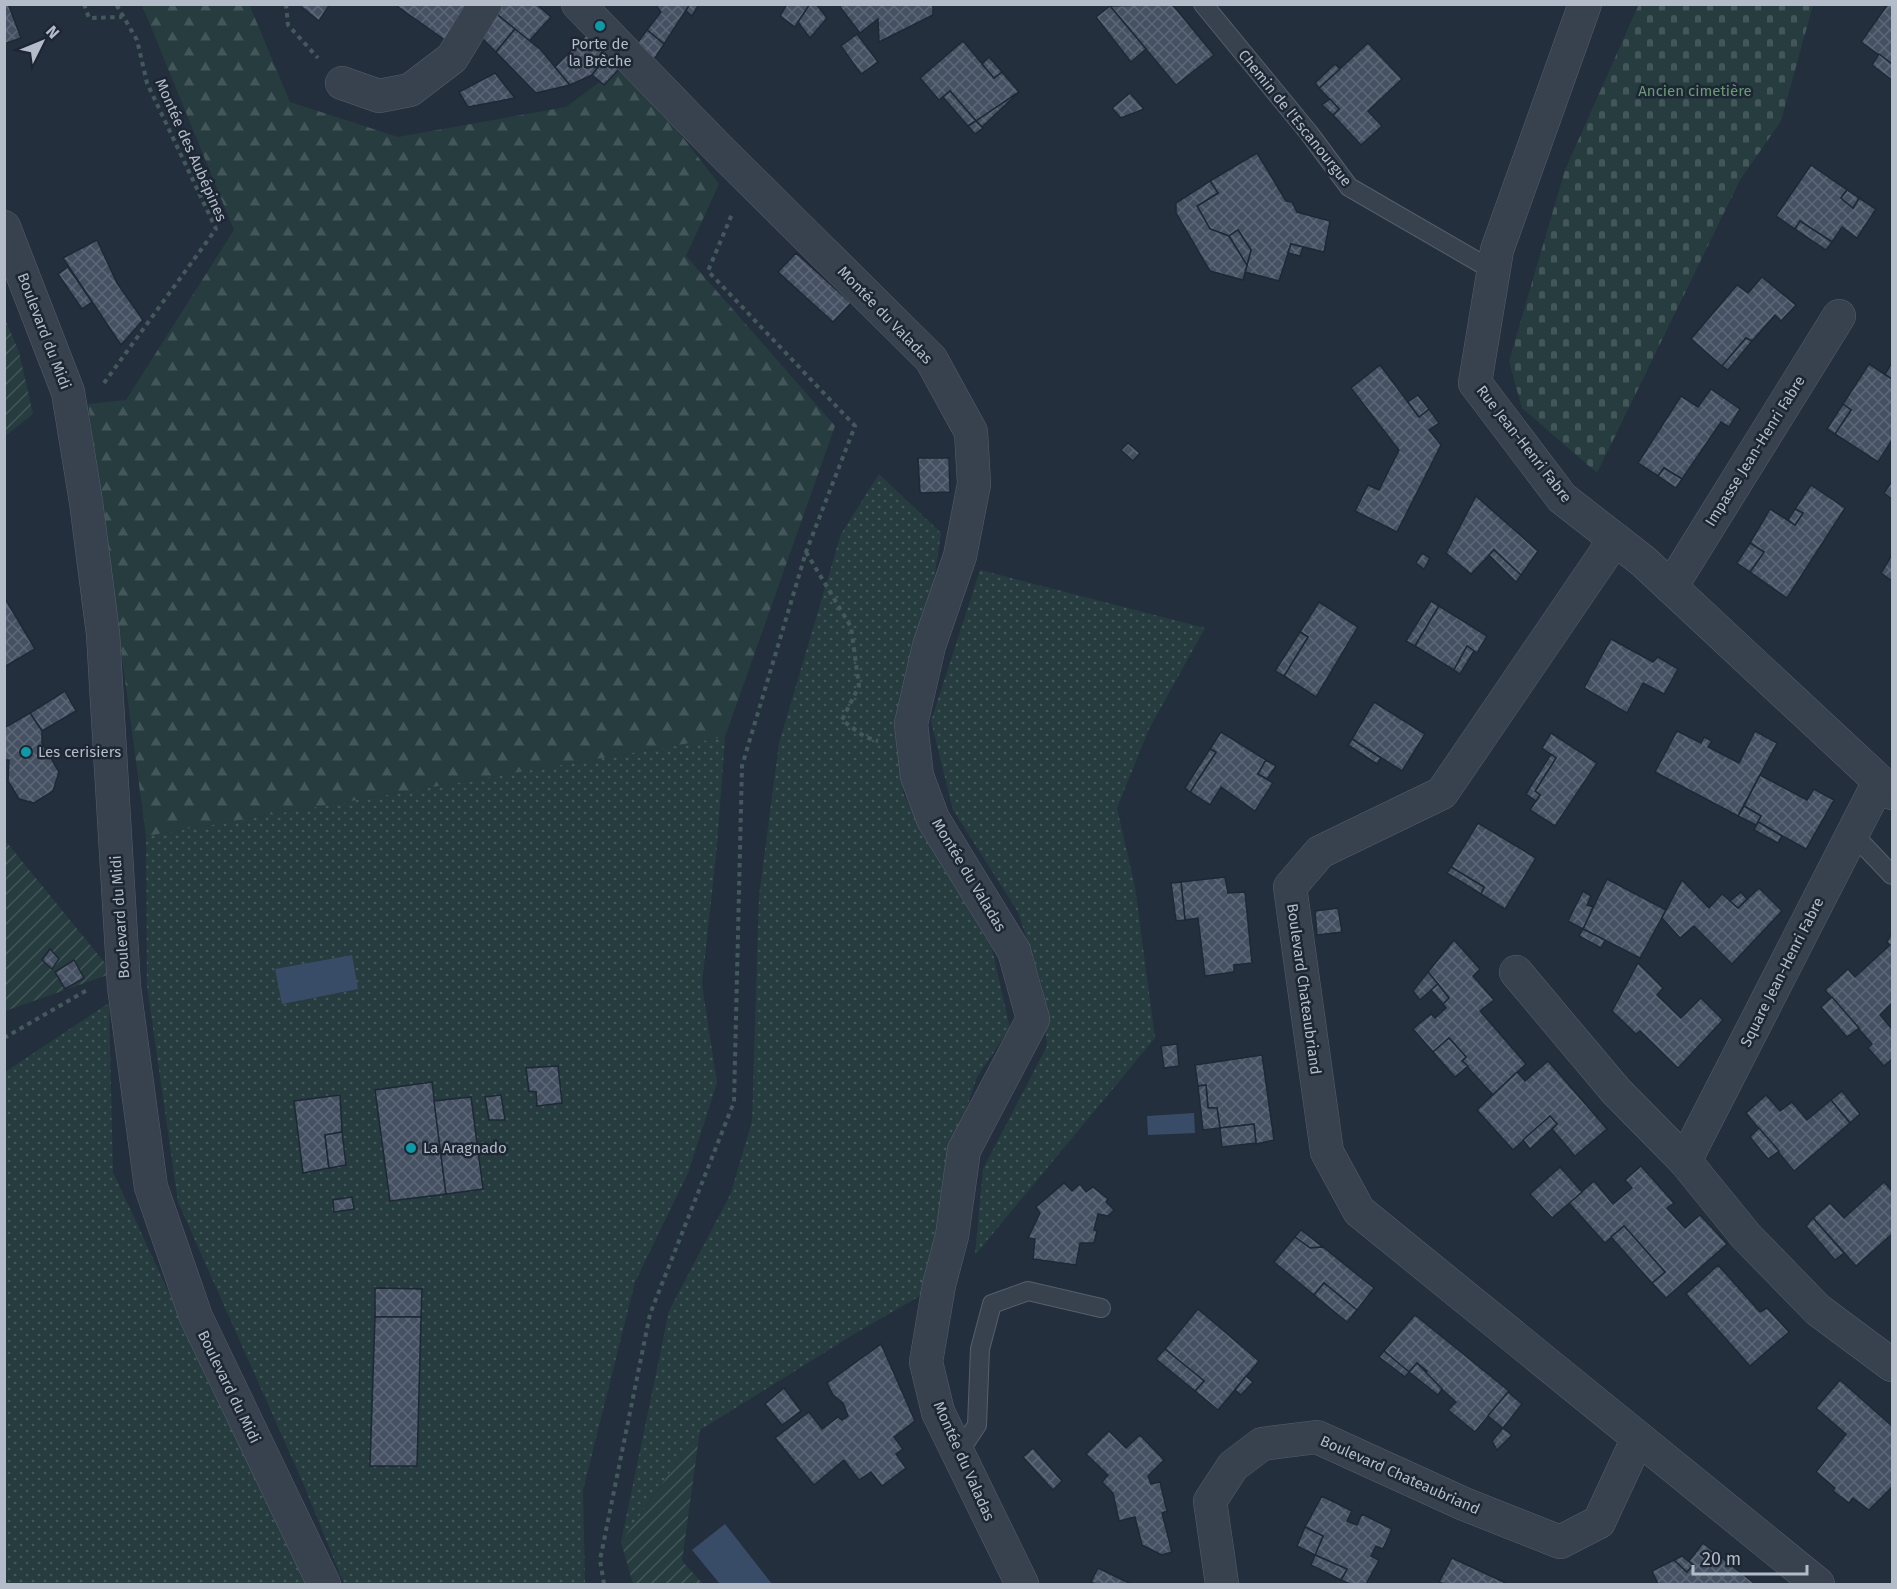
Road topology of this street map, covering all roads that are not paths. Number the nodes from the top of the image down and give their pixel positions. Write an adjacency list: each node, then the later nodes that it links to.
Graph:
1 (485, 4): 5 (street)
2 (1203, 4): 7 (lane, Chemin de l'Escanourgue)
3 (1585, 4): 7 (street, Rue Jean-Henri Fabre)
4 (589, 15): 19 (street, Montée du Valadas)
5 (342, 83)
6 (4, 227): 20 (street, Boulevard du Midi)
7 (1494, 271): 9 (street, Rue Jean-Henri Fabre)
8 (1839, 316): 10 (street, Impasse Jean-Henri Fabre)
9 (1615, 539): 10 (street, Rue Jean-Henri Fabre); 18 (street, Boulevard Chateaubriand)
10 (1671, 587): 11 (street, Rue Jean-Henri Fabre)
11 (1886, 788): 12 (street, Square Jean-Henri Fabre)
12 (1853, 834): 13 (lane); 15 (street, Square Jean-Henri Fabre)
13 (1893, 875)
14 (1516, 972): 15 (street)
15 (1685, 1161): 17 (street)
16 (1101, 1308): 19 (lane)
17 (1893, 1365)
18 (1638, 1438): 22 (street, Boulevard Chateaubriand); 23 (street, Boulevard Chateaubriand)
19 (959, 1452): 21 (street, Montée du Valadas)
20 (324, 1584)
21 (1022, 1584)
22 (1222, 1584)
23 (1818, 1584)

